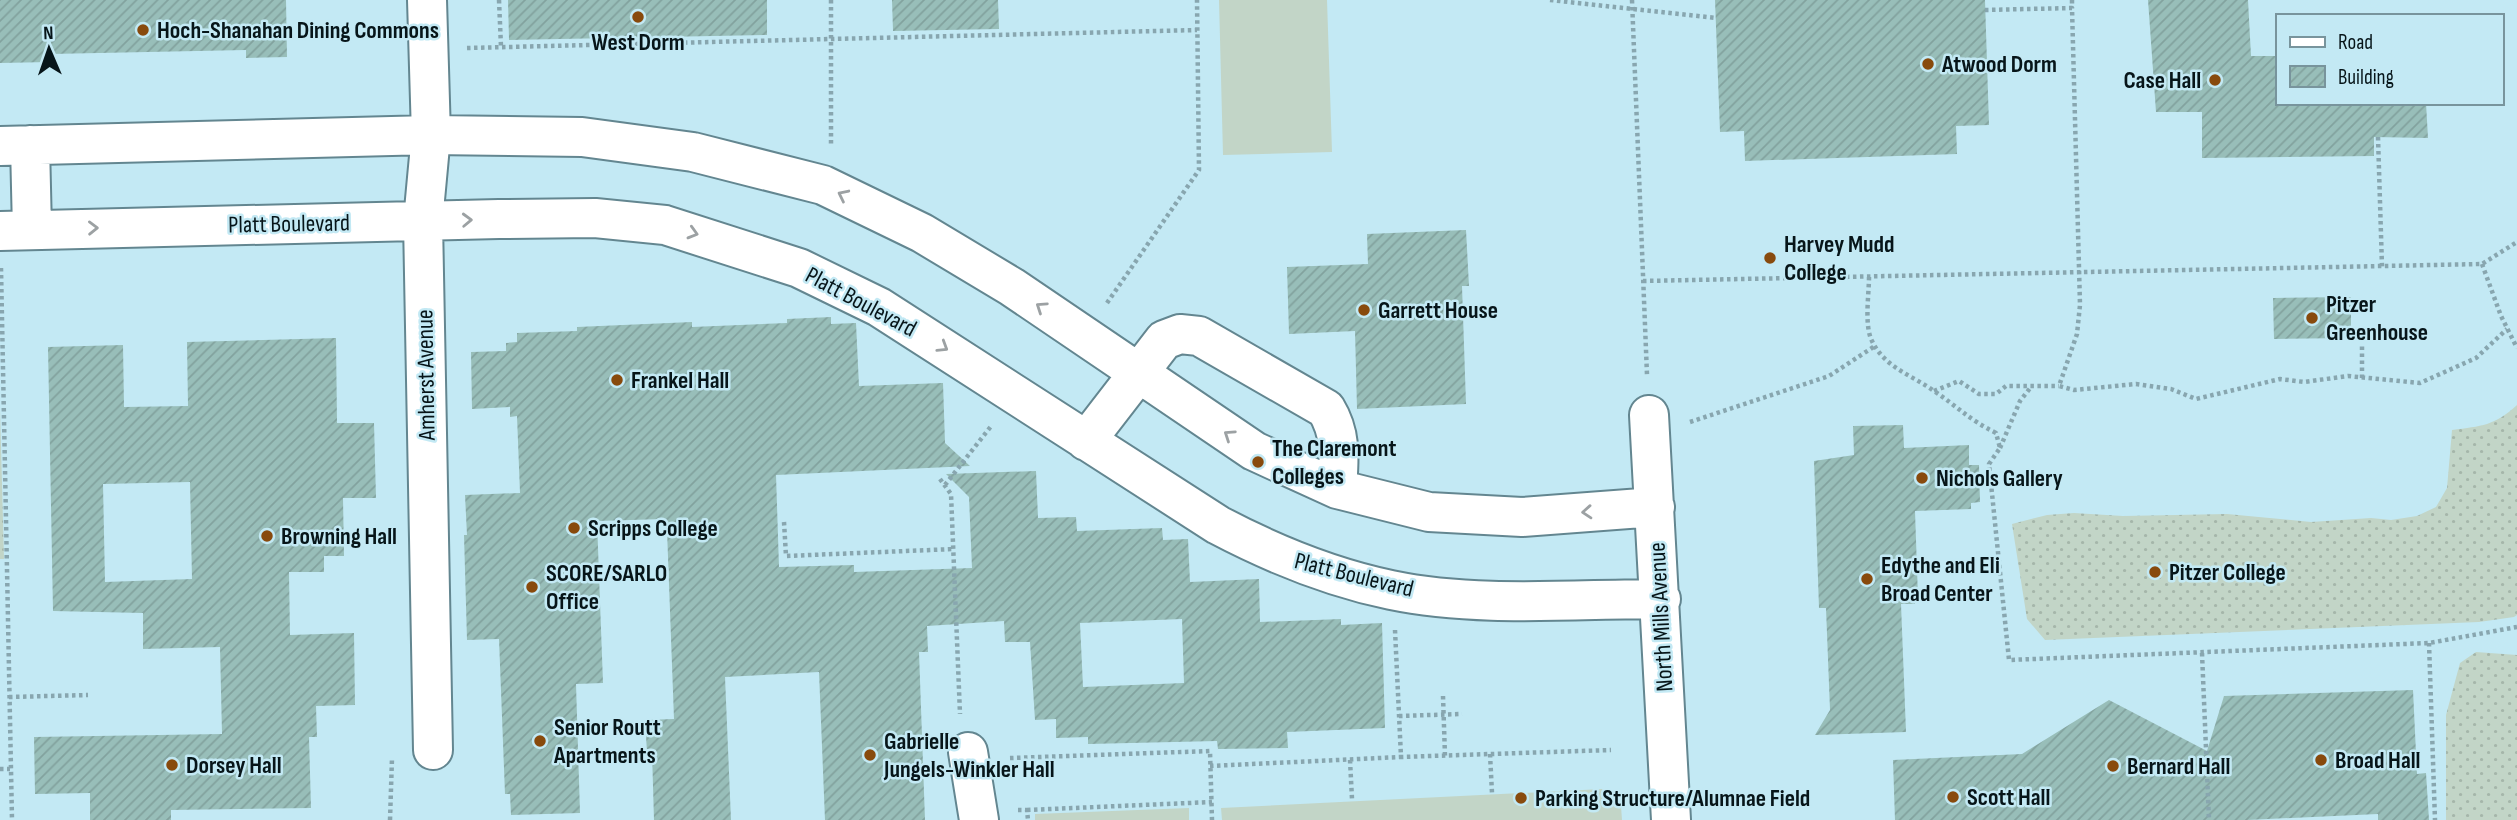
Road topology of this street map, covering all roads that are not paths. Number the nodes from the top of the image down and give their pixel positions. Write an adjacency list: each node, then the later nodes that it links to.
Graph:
1 (427, 0): 2 (street, Amherst Avenue)
2 (431, 135): 3 (street); 4 (street, Amherst Avenue); 6 (street, one-way to 2)
3 (15, 146): 5 (street)
4 (423, 221): 5 (street, Platt Boulevard, one-way to 4); 8 (street, Platt Boulevard, one-way to 8); 12 (street, Amherst Avenue)
5 (11, 239)
6 (1137, 373): 8 (street); 9 (street, one-way to 6); 9 (street)
7 (1650, 423): 10 (street, North Mills Avenue)
8 (1086, 441): 11 (street, Platt Boulevard)
9 (1337, 489): 10 (street, one-way to 9)
10 (1655, 507): 11 (street, North Mills Avenue)
11 (1661, 599): 15 (street, North Mills Avenue)
12 (433, 750)
13 (969, 756): 14 (street)
14 (979, 820)
15 (1671, 820)

